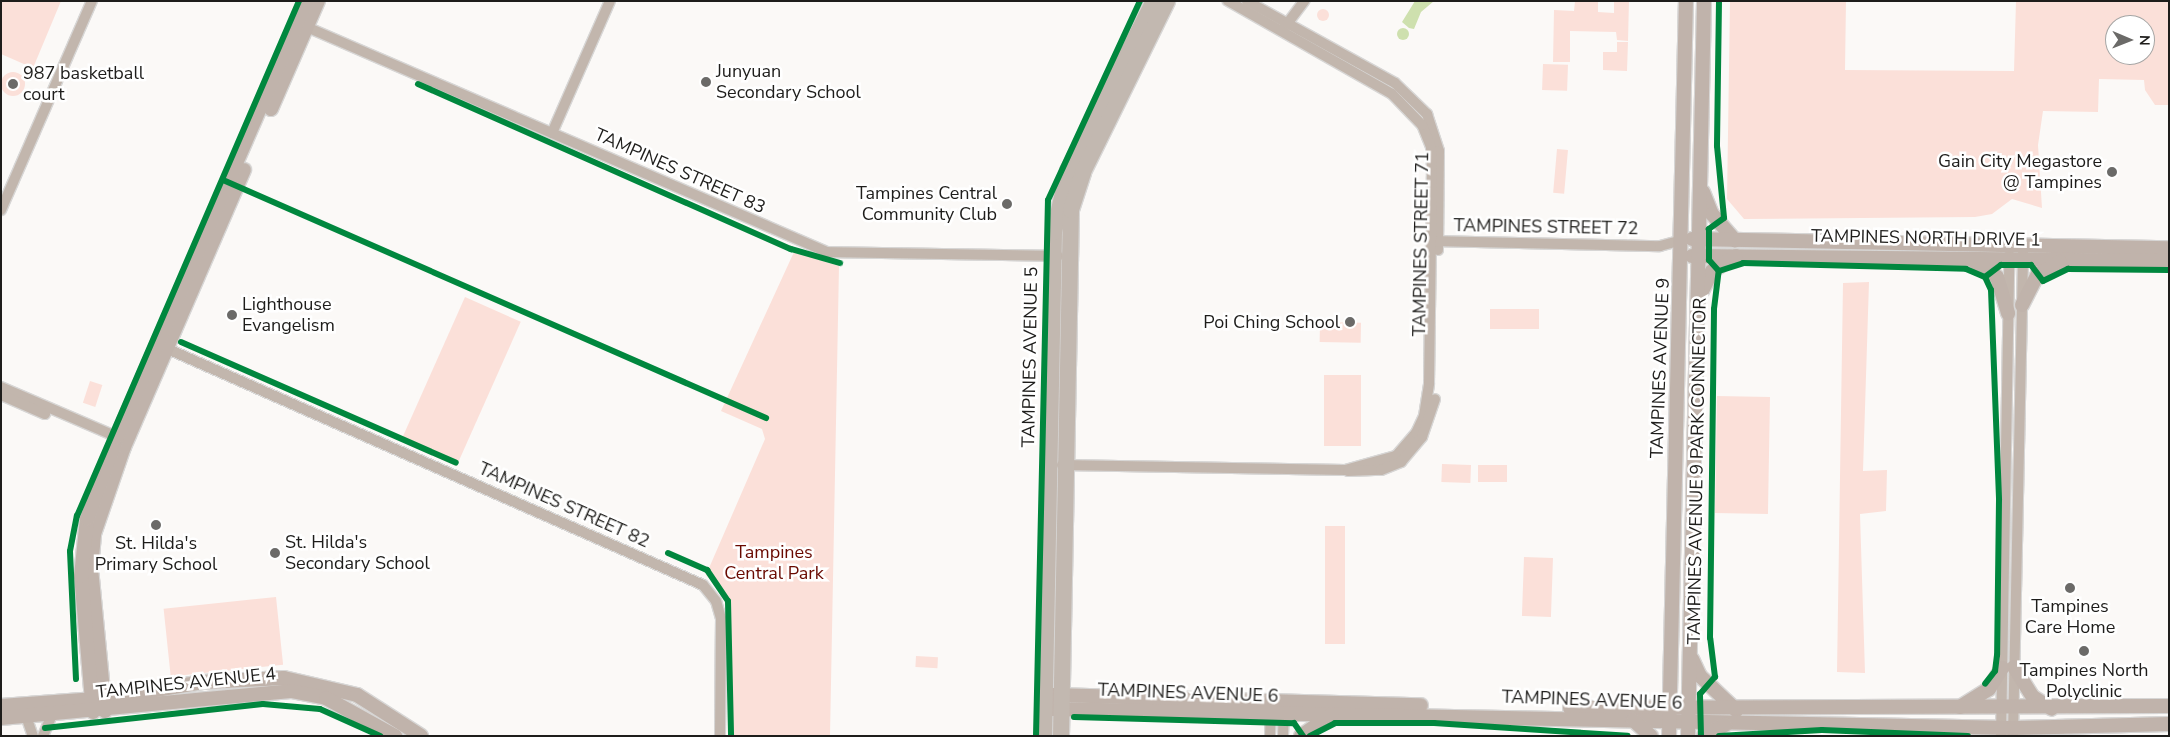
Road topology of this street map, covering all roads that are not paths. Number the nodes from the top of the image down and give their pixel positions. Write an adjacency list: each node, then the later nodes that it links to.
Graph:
1 (85, 1): 17 (street)
2 (92, 1): 18 (street)
3 (307, 1): 13 (street)
4 (318, 1): 13 (street)
5 (610, 1): 15 (street)
6 (1154, 1): 28 (main road, TAMPINES AVENUE 5)
7 (1167, 1): 29 (main road)
8 (1228, 1): 14 (street, TAMPINES STREET 71)
9 (1247, 1): 14 (street, TAMPINES STREET 71)
10 (1304, 1): 14 (street)
11 (1686, 1): 20 (street, TAMPINES AVENUE 9)
12 (1704, 1): 16 (street, TAMPINES AVENUE 9)
13 (303, 25): 15 (street, TAMPINES STREET 83); 38 (street)
14 (1285, 28): 22 (street, TAMPINES STREET 71)
15 (552, 133): 28 (street, TAMPINES STREET 83)
16 (1700, 186): 19 (street, TAMPINES AVENUE 9); 21 (street)
17 (1, 194)
18 (1, 210)
19 (1700, 239): 20 (street, TAMPINES NORTH DRIVE 1); 21 (street, TAMPINES NORTH DRIVE 1); 31 (street, TAMPINES AVENUE 9)
20 (1683, 240): 23 (street, TAMPINES STREET 72); 30 (street, TAMPINES AVENUE 9)
21 (1735, 240): 25 (street, TAMPINES NORTH DRIVE 1)
22 (1435, 241): 23 (street, TAMPINES STREET 72); 43 (street, TAMPINES STREET 71)
23 (1660, 246): 30 (street, TAMPINES STREET 72)
24 (2169, 248): 26 (street, TAMPINES NORTH DRIVE 1)
25 (2016, 253): 26 (street, TAMPINES NORTH DRIVE 1); 32 (street, TAMPINES NORTH DRIVE 1); 33 (street, TAMPINES NORTH DRIVE 1); 36 (street); 37 (street)
26 (2084, 254): 33 (street, TAMPINES NORTH DRIVE 1); 34 (street, TAMPINES NORTH DRIVE 1)
27 (1739, 255): 31 (street, TAMPINES NORTH DRIVE 1); 32 (street, TAMPINES NORTH DRIVE 1); 35 (street)
28 (1051, 256): 29 (street, TAMPINES STREET 83); 42 (main road, TAMPINES AVENUE 5)
29 (1069, 256): 43 (main road)
30 (1682, 256): 31 (street, TAMPINES NORTH DRIVE 1); 61 (street, TAMPINES AVENUE 9)
31 (1700, 256): 35 (street, TAMPINES AVENUE 9)
32 (1970, 258): 37 (street)
33 (2068, 260): 36 (street)
34 (2169, 261)
35 (1700, 296): 44 (street, TAMPINES AVENUE 9)
36 (2022, 305): 45 (street)
37 (2008, 313): 45 (street)
38 (163, 347): 41 (street); 72 (street, TAMPINES STREET 82)
39 (1, 387): 41 (street)
40 (1, 395): 41 (street)
41 (121, 442): 48 (street)
42 (1048, 465): 43 (street, TAMPINES STREET 71); 46 (main road, TAMPINES AVENUE 5)
43 (1066, 465): 47 (main road)
44 (1690, 656): 55 (street); 62 (street, TAMPINES AVENUE 9)
45 (2008, 667): 51 (street); 53 (street); 54 (street)
46 (1045, 702): 47 (street, TAMPINES AVENUE 6); 73 (main road, TAMPINES AVENUE 5)
47 (1063, 702): 52 (street, TAMPINES AVENUE 6); 74 (main road)
48 (99, 705): 49 (street, TAMPINES AVENUE 4); 56 (street, TAMPINES AVENUE 4); 70 (street, TAMPINES AVENUE 4); 71 (street, TAMPINES AVENUE 4)
49 (1, 706)
50 (2169, 706): 54 (street, TAMPINES AVENUE 6)
51 (1957, 708): 53 (street, TAMPINES AVENUE 6); 55 (street, TAMPINES AVENUE 6)
52 (1278, 709): 57 (street, TAMPINES AVENUE 6); 61 (street, TAMPINES AVENUE 6); 75 (street); 76 (street)
53 (2007, 709): 54 (street, TAMPINES AVENUE 6); 66 (street)
54 (2052, 709)
55 (1736, 710): 62 (street, TAMPINES AVENUE 6)
56 (52, 715): 58 (street, TAMPINES AVENUE 4); 69 (street)
57 (1331, 715): 60 (street, TAMPINES AVENUE 6); 77 (street)
58 (26, 716): 59 (street, TAMPINES AVENUE 4); 68 (street)
59 (1, 718)
60 (1633, 720): 61 (street, TAMPINES AVENUE 6); 78 (street)
61 (1669, 723): 62 (street, TAMPINES AVENUE 6)
62 (1689, 723): 63 (street, TAMPINES AVENUE 6)
63 (1728, 723): 65 (street, TAMPINES AVENUE 6); 79 (street)
64 (2169, 724): 67 (street, TAMPINES AVENUE 6)
65 (1970, 731): 66 (street, TAMPINES AVENUE 6)
66 (2007, 732): 67 (street, TAMPINES AVENUE 6)
67 (2047, 732)
68 (34, 736)
69 (43, 736)
70 (395, 736)
71 (421, 736)
72 (720, 736)
73 (1044, 736)
74 (1061, 736)
75 (1270, 736)
76 (1284, 736)
77 (1300, 736)
78 (1651, 736)
79 (1704, 736)

